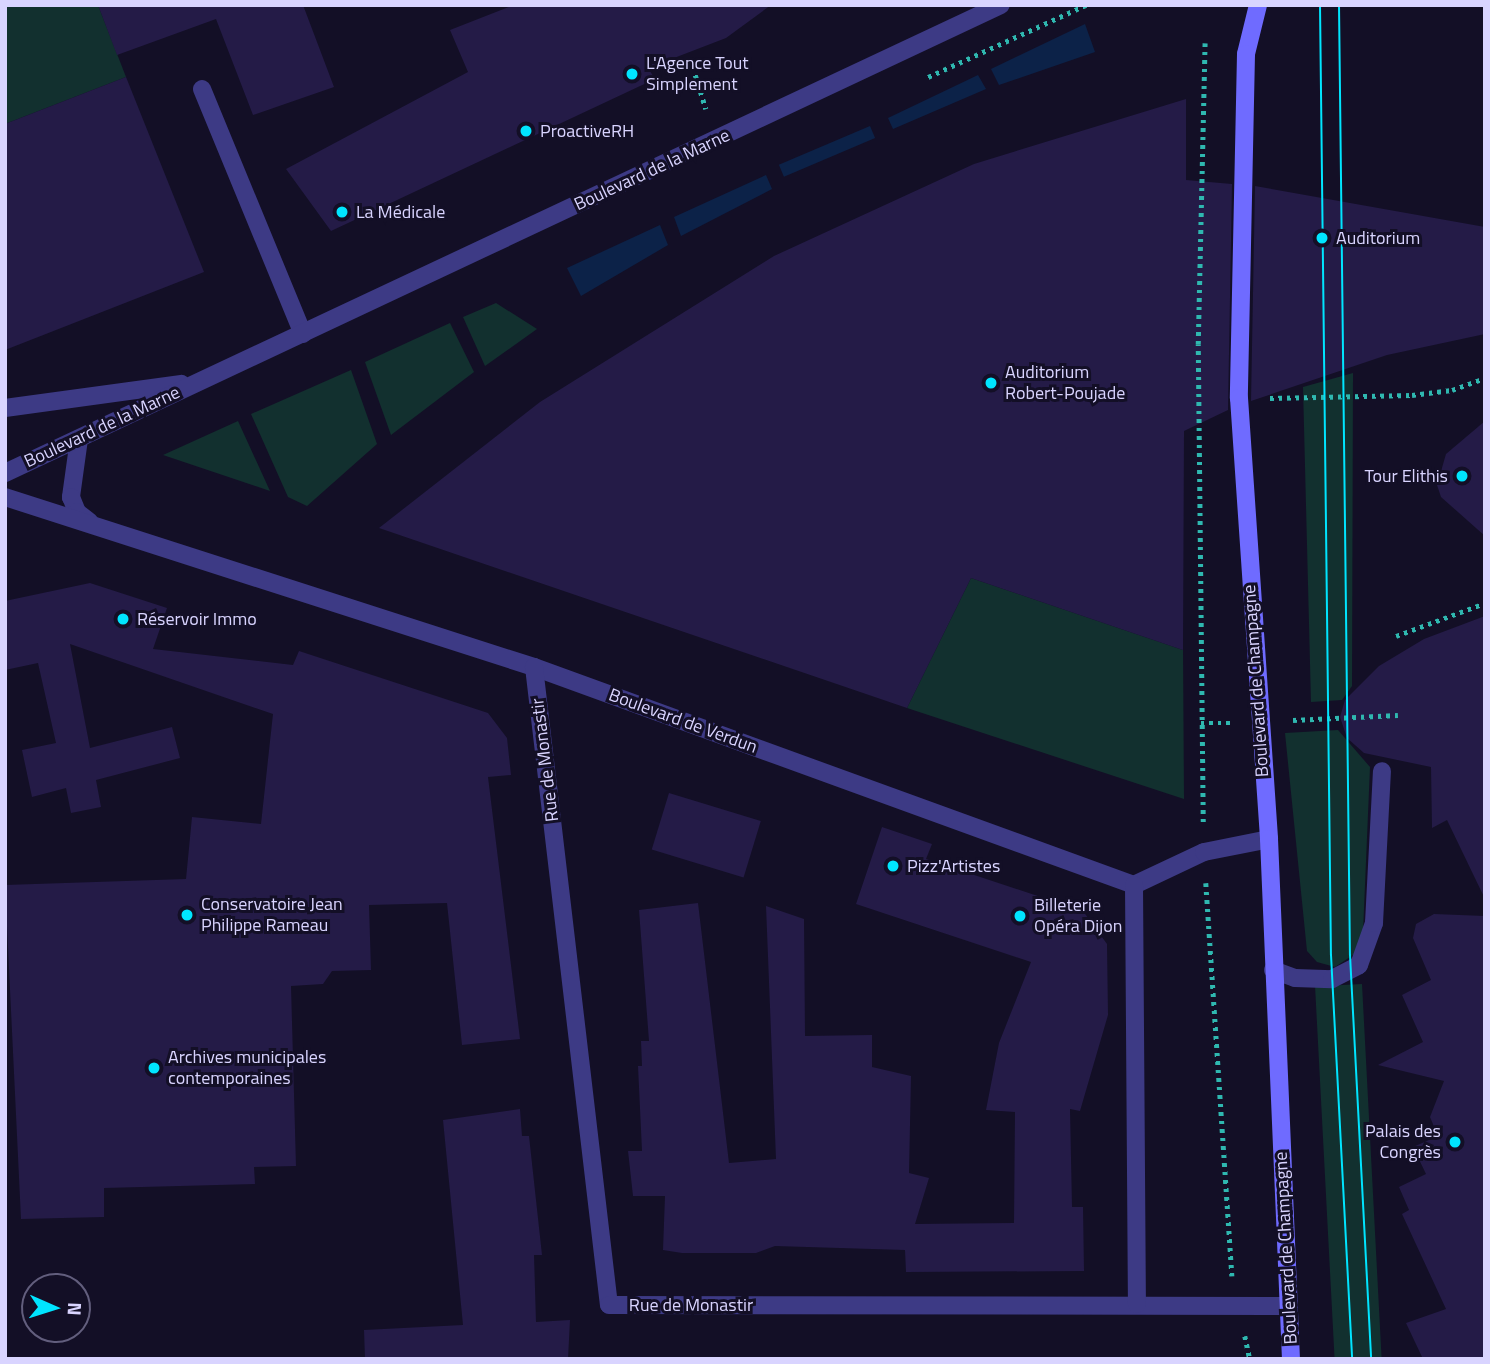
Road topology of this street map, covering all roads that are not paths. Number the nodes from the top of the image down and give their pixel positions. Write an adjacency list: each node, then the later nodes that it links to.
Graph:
1 (1001, 5): 4 (street, Boulevard de la Marne)
2 (1258, 5): 13 (main road, Boulevard de Champagne)
3 (202, 89): 4 (street)
4 (303, 334): 5 (street, Boulevard de la Marne)
5 (199, 382): 6 (street, Boulevard de la Marne); 7 (street, Boulevard de la Marne)
6 (9, 406)
7 (79, 439): 8 (street, Boulevard de la Marne); 10 (street)
8 (5, 472)
9 (5, 497): 10 (street, Boulevard de Verdun)
10 (93, 524): 11 (street, Boulevard de Verdun)
11 (534, 667): 14 (street, Boulevard de Verdun); 16 (street, Rue de Monastir)
12 (1382, 771): 15 (street)
13 (1269, 839): 14 (street); 15 (main road, Boulevard de Champagne)
14 (1134, 885): 16 (street)
15 (1273, 970): 17 (main road, Boulevard de Champagne)
16 (1137, 1304): 17 (street, Rue de Monastir)
17 (1288, 1306): 18 (main road, Boulevard de Champagne)
18 (1291, 1359)

